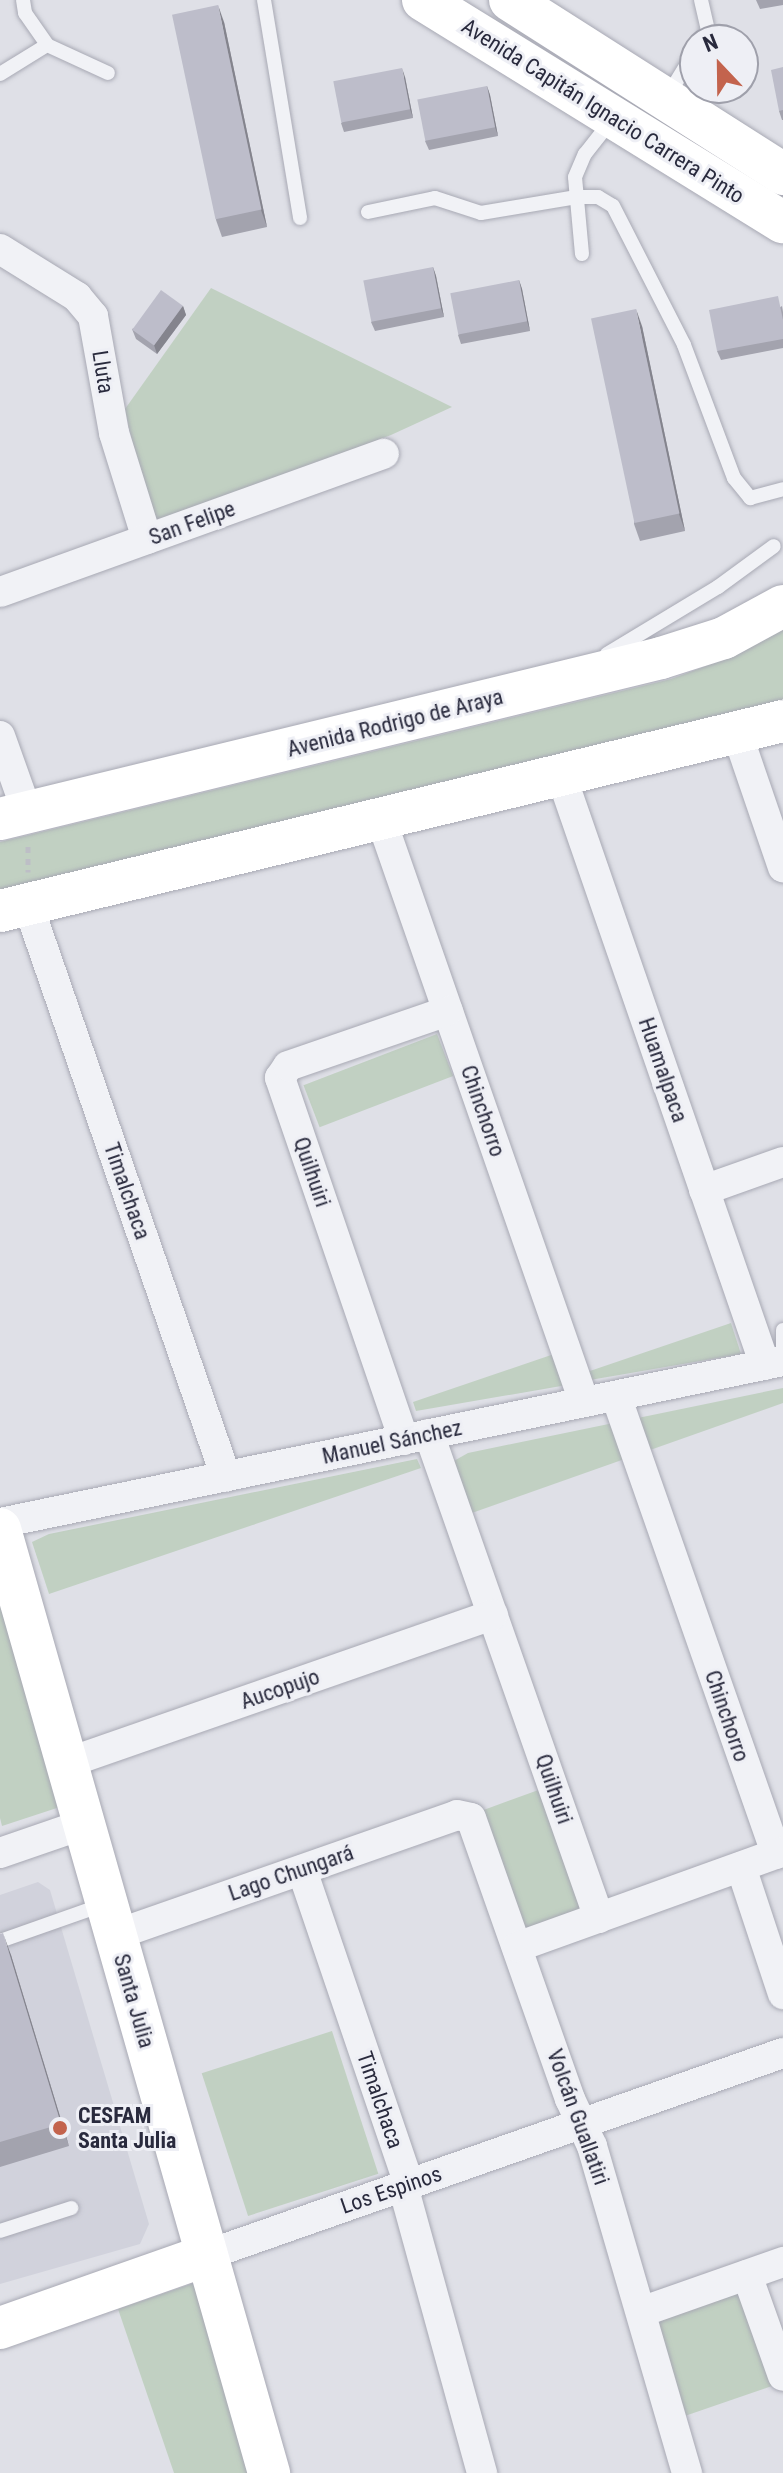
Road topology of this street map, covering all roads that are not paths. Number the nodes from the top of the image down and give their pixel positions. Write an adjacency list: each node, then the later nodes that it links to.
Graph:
1 (23, 0): 7 (lane)
2 (264, 0): 16 (lane)
3 (423, 0): 12 (street, Avenida Capitán Ignacio Carrera Pinto)
4 (510, 0): 11 (street, Avenida Capitán Ignacio Carrera Pinto)
5 (701, 0): 6 (lane)
6 (707, 24)
7 (47, 45): 8 (lane); 9 (lane)
8 (108, 73)
9 (0, 74)
10 (679, 77): 11 (lane)
11 (667, 97): 13 (street, Avenida Capitán Ignacio Carrera Pinto)
12 (613, 118): 14 (lane); 17 (street, Avenida Capitán Ignacio Carrera Pinto)
13 (783, 174)
14 (577, 197): 15 (lane); 19 (lane); 21 (lane)
15 (368, 212)
16 (300, 218)
17 (783, 222)
18 (0, 249): 22 (street, Lluta)
19 (582, 254)
20 (384, 454): 22 (street, San Felipe)
21 (783, 489)
22 (147, 539): 24 (street, San Felipe)
23 (774, 546): 26 (lane)
24 (0, 592)
25 (783, 606): 26 (street, Avenida Rodrigo de Araya)
26 (543, 687): 31 (street, Avenida Rodrigo de Araya)
27 (783, 721): 28 (street)
28 (737, 733): 30 (street); 33 (street)
29 (0, 736): 31 (street)
30 (561, 775): 32 (street); 37 (street, Huamalpaca)
31 (14, 816)
32 (381, 819): 34 (street); 35 (street, Chinchorro)
33 (783, 867)
34 (14, 908): 43 (street, Timalchaca)
35 (448, 1011): 41 (street, Chinchorro); 42 (street, Quilhuiri)
36 (783, 1162): 37 (street)
37 (704, 1190): 39 (street, Huamalpaca)
38 (783, 1330): 39 (lane)
39 (777, 1359): 40 (street, Manuel Sánchez)
40 (616, 1396): 41 (street, Manuel Sánchez); 50 (street, Chinchorro)
41 (584, 1402): 42 (street, Manuel Sánchez)
42 (416, 1437): 43 (street, Manuel Sánchez); 45 (street, Quilhuiri)
43 (226, 1477): 44 (street, Manuel Sánchez)
44 (0, 1526): 46 (street, Santa Julia)
45 (493, 1615): 46 (street, Aucopujo); 53 (street, Quilhuiri)
46 (67, 1763): 48 (street, Santa Julia)
47 (467, 1814): 52 (street, Lago Chungará); 56 (street, Volcán Guallatiri)
48 (84, 1824): 49 (street); 54 (street, Santa Julia)
49 (0, 1853)
50 (779, 1853): 51 (street)
51 (741, 1867): 53 (street); 57 (street)
52 (302, 1870): 54 (street, Lago Chungará); 60 (street, Timalchaca)
53 (599, 1918): 56 (street)
54 (111, 1919): 55 (lane); 63 (street, Santa Julia)
55 (0, 1941)
56 (517, 1947): 59 (street, Volcán Guallatiri)
57 (783, 1994)
58 (783, 2053): 59 (street, Los Espinos)
59 (581, 2123): 60 (street, Los Espinos); 66 (street, Volcán Guallatiri)
60 (403, 2186): 63 (street, Los Espinos); 70 (street, Timalchaca)
61 (71, 2208): 62 (lane)
62 (0, 2231)
63 (207, 2255): 67 (street, Los Espinos); 69 (street, Santa Julia)
64 (783, 2262): 65 (street)
65 (747, 2275): 66 (street); 68 (street)
66 (641, 2312): 71 (street, Volcán Guallatiri)
67 (0, 2328)
68 (783, 2376)
69 (269, 2473)
70 (482, 2473)
71 (687, 2473)

